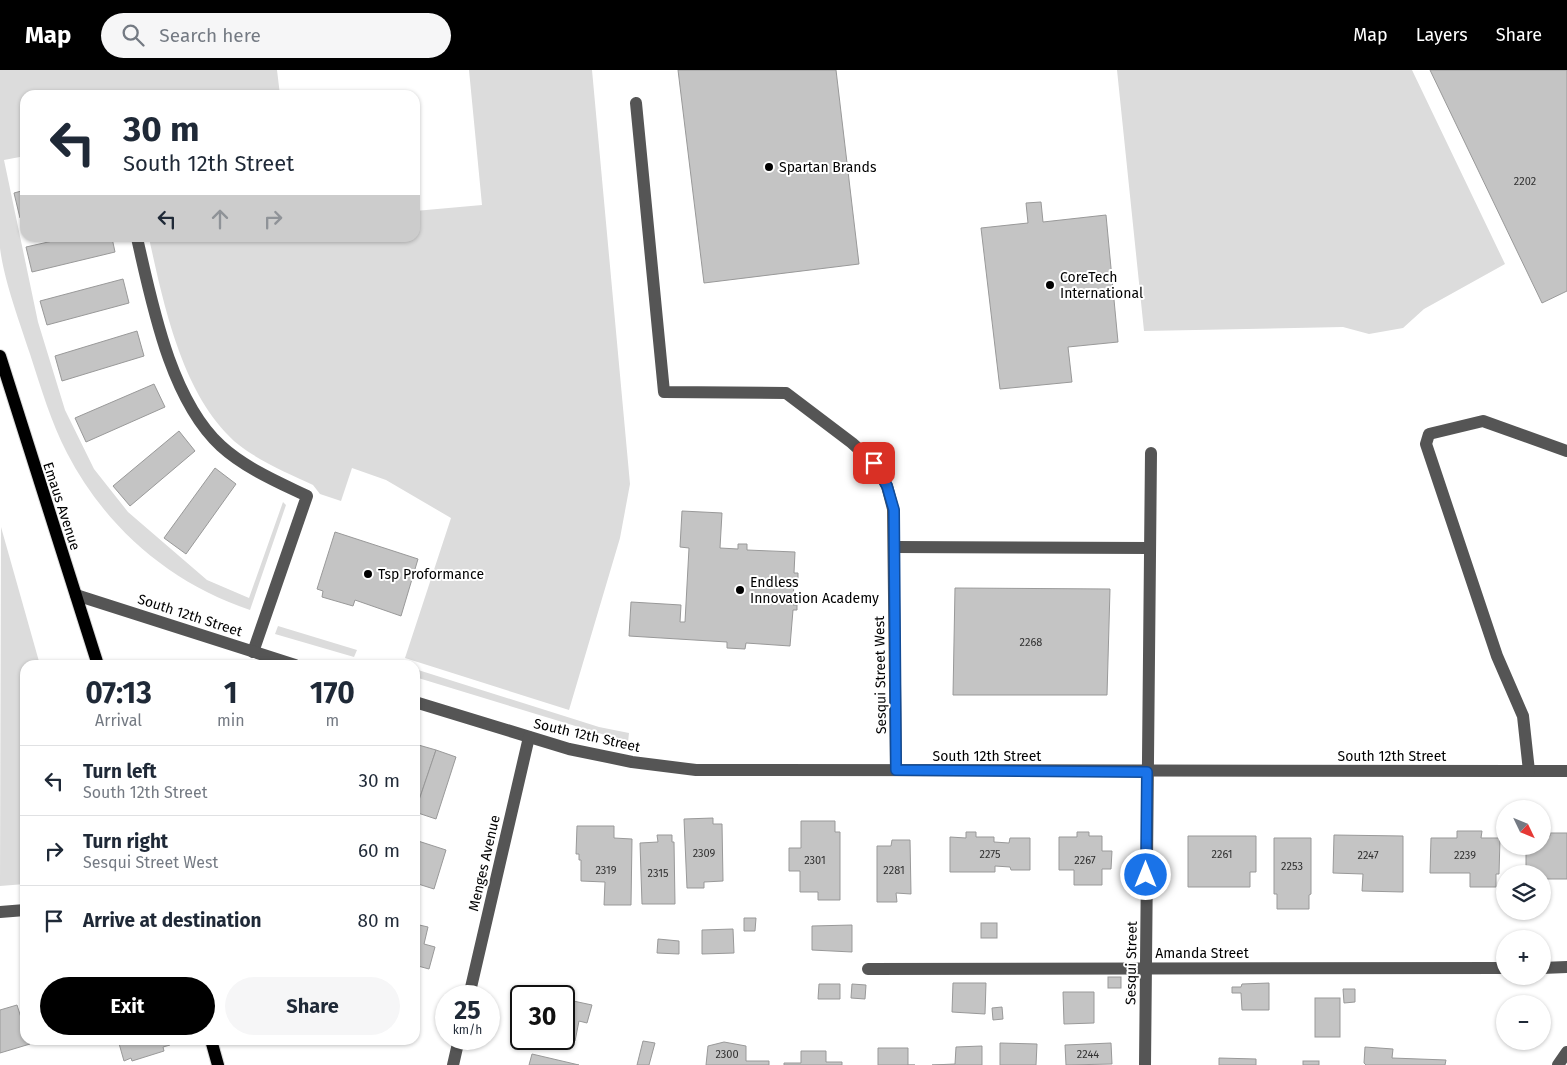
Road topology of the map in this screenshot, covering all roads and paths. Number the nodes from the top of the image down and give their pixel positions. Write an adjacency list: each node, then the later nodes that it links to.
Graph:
1 (636, 103): 6 (street, Sesqui Street West)
2 (138, 242): 9 (street)
3 (0, 356): 8 (main road, Emaus Avenue)
4 (1567, 451): 15 (street)
5 (1151, 453): 7 (street, Sesqui Street)
6 (894, 547): 7 (street); 14 (street, Sesqui Street West)
7 (1150, 548): 17 (street, Sesqui Street)
8 (76, 595): 9 (street, South 12th Street); 10 (main road, Emaus Avenue)
9 (254, 652): 11 (street, South 12th Street)
10 (96, 660)
11 (279, 660)
12 (420, 704): 13 (street, South 12th Street)
13 (529, 737): 14 (street, South 12th Street); 25 (street, Menges Avenue)
14 (896, 770): 17 (street, South 12th Street)
15 (1529, 771): 16 (street, South 12th Street); 17 (street, South 12th Street)
16 (1567, 771)
17 (1147, 772): 20 (street, Sesqui Street)
18 (20, 910): 19 (street)
19 (0, 912)
20 (1146, 968): 21 (street, Amanda Street); 24 (street, Amanda Street); 31 (street, Sesqui Street)
21 (1496, 968)
22 (1551, 968): 23 (street)
23 (1567, 968)
24 (868, 969)
25 (472, 985)
26 (212, 1045): 29 (main road)
27 (456, 1050): 30 (street)
28 (1567, 1052): 32 (street)
29 (218, 1065)
30 (453, 1065)
31 (1145, 1065)
32 (1558, 1065)

